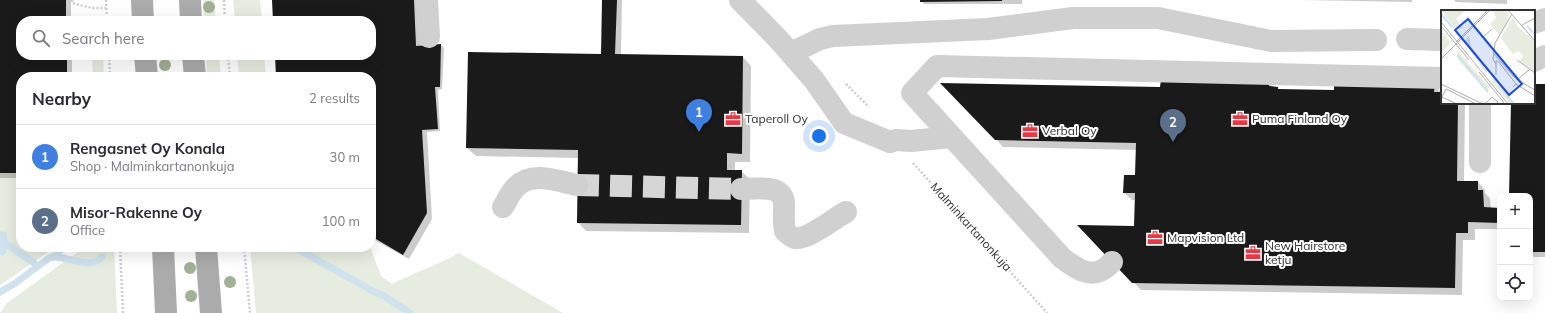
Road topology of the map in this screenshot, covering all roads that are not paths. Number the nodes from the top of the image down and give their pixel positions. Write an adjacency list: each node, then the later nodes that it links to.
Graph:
1 (142, 0): 5 (main road)
2 (190, 0): 6 (main road)
3 (427, 0): 9 (street)
4 (740, 0): 13 (street)
5 (143, 16)
6 (191, 16)
7 (1545, 19): 8 (street)
8 (1535, 23)
9 (429, 38)
10 (1407, 39): 12 (street)
11 (1376, 40): 13 (street)
12 (1441, 40)
13 (791, 53): 22 (street)
14 (1545, 56): 17 (street)
15 (145, 60): 18 (main road)
16 (193, 60): 19 (main road)
17 (1535, 61)
18 (147, 72)
19 (195, 72)
20 (1441, 78): 22 (street)
21 (1480, 104): 23 (street)
22 (952, 137): 30 (street)
23 (1480, 162)
24 (577, 185): 26 (street)
25 (741, 189): 27 (street)
26 (503, 207)
27 (846, 212)
28 (162, 252): 31 (main road)
29 (206, 252): 32 (main road)
30 (1112, 262)
31 (166, 313)
32 (211, 313)

